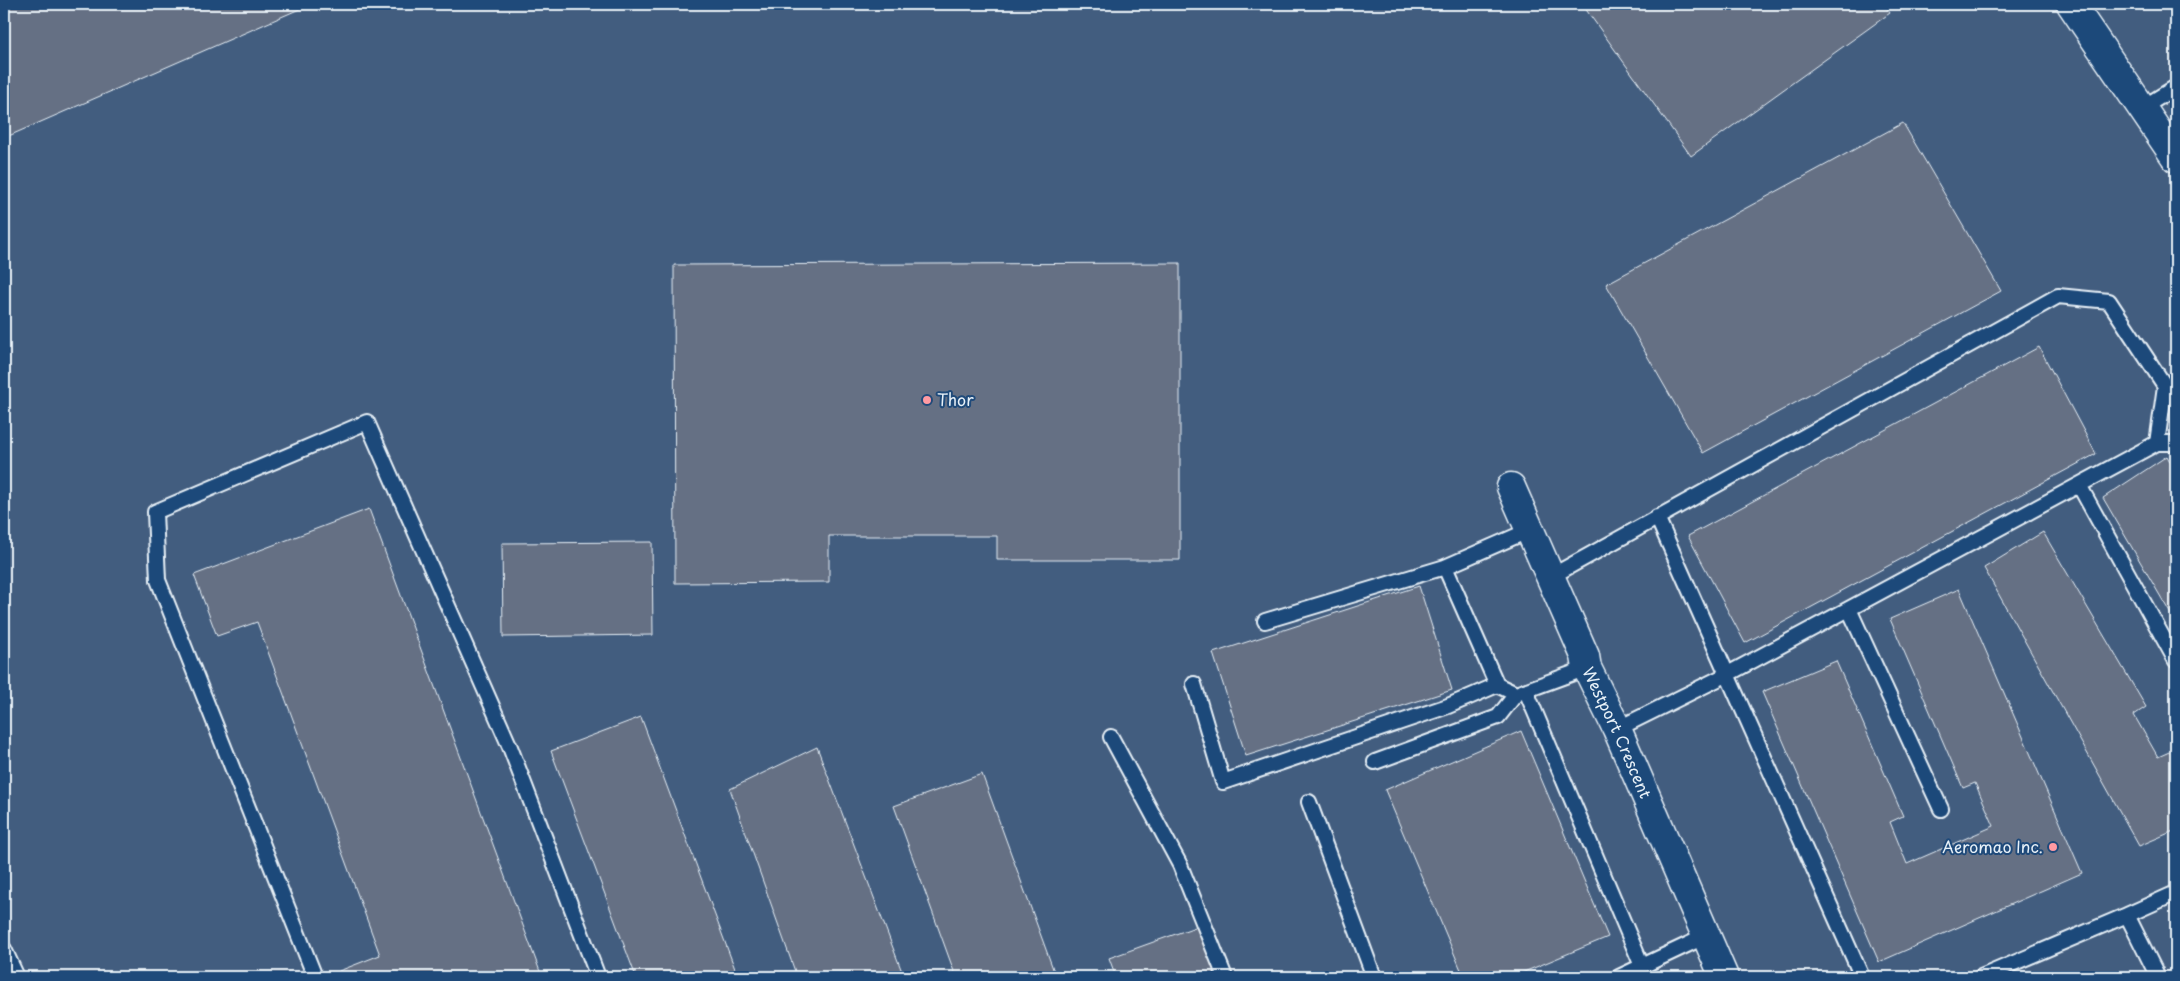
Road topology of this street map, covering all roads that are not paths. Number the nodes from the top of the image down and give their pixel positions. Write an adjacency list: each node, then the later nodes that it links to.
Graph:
1 (2071, 4): 3 (street)
2 (2176, 87): 3 (lane)
3 (2142, 108): 4 (street)
4 (2176, 158)
5 (2176, 443): 6 (lane)
6 (2157, 444): 7 (lane); 9 (lane)
7 (2079, 485): 13 (lane); 15 (lane)
8 (1511, 487): 10 (street, Westport Crescent)
9 (1657, 518): 12 (lane); 17 (lane)
10 (1530, 530): 11 (lane); 12 (street, Westport Crescent)
11 (1445, 566): 14 (lane); 19 (lane)
12 (1550, 577): 16 (street, Westport Crescent)
13 (1849, 609): 17 (lane); 25 (lane)
14 (1265, 621)
15 (2176, 660)
16 (1587, 668): 20 (lane); 21 (street, Westport Crescent)
17 (1726, 675): 21 (lane); 38 (lane)
18 (1194, 684): 19 (lane)
19 (1496, 685): 20 (lane)
20 (1521, 693): 23 (lane); 30 (lane)
21 (1617, 729): 28 (street, Westport Crescent)
22 (1111, 737): 34 (lane)
23 (1375, 762)
24 (1309, 802): 35 (lane)
25 (1941, 809)
26 (2176, 894): 27 (lane)
27 (2127, 915): 39 (lane); 40 (lane)
28 (1706, 936): 30 (lane); 37 (street, Westport Crescent)
29 (4, 950): 31 (lane)
30 (1642, 966): 36 (lane)
31 (17, 977)
32 (315, 977): 33 (lane)
33 (598, 977)
34 (1225, 977)
35 (1374, 977)
36 (1620, 977)
37 (1724, 977)
38 (1862, 977)
39 (1981, 977)
40 (2158, 977)

